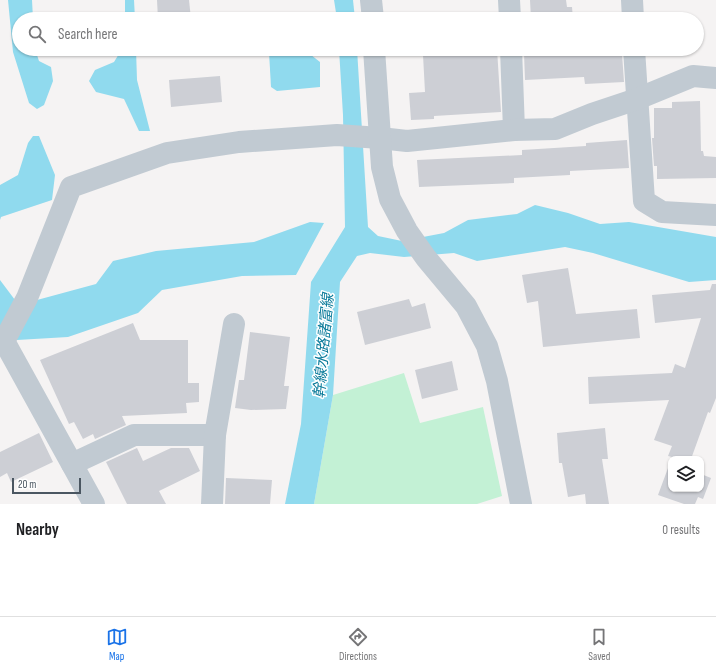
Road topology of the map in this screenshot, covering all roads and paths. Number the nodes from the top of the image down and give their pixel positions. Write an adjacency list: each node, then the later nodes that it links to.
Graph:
1 (371, 0): 4 (street)
2 (509, 0): 5 (street)
3 (632, 0): 6 (street)
4 (372, 12)
5 (510, 12)
6 (633, 12)
7 (374, 56): 13 (street)
8 (511, 56): 12 (street)
9 (634, 56): 11 (street)
10 (716, 78): 11 (street)
11 (637, 100): 12 (street); 14 (street)
12 (514, 130): 13 (street)
13 (380, 138): 16 (street); 21 (street)
14 (716, 215)
15 (234, 324): 17 (street)
16 (2, 342): 18 (street)
17 (215, 435): 18 (street); 20 (street)
18 (72, 464): 19 (street)
19 (94, 504)
20 (212, 504)
21 (522, 504)

